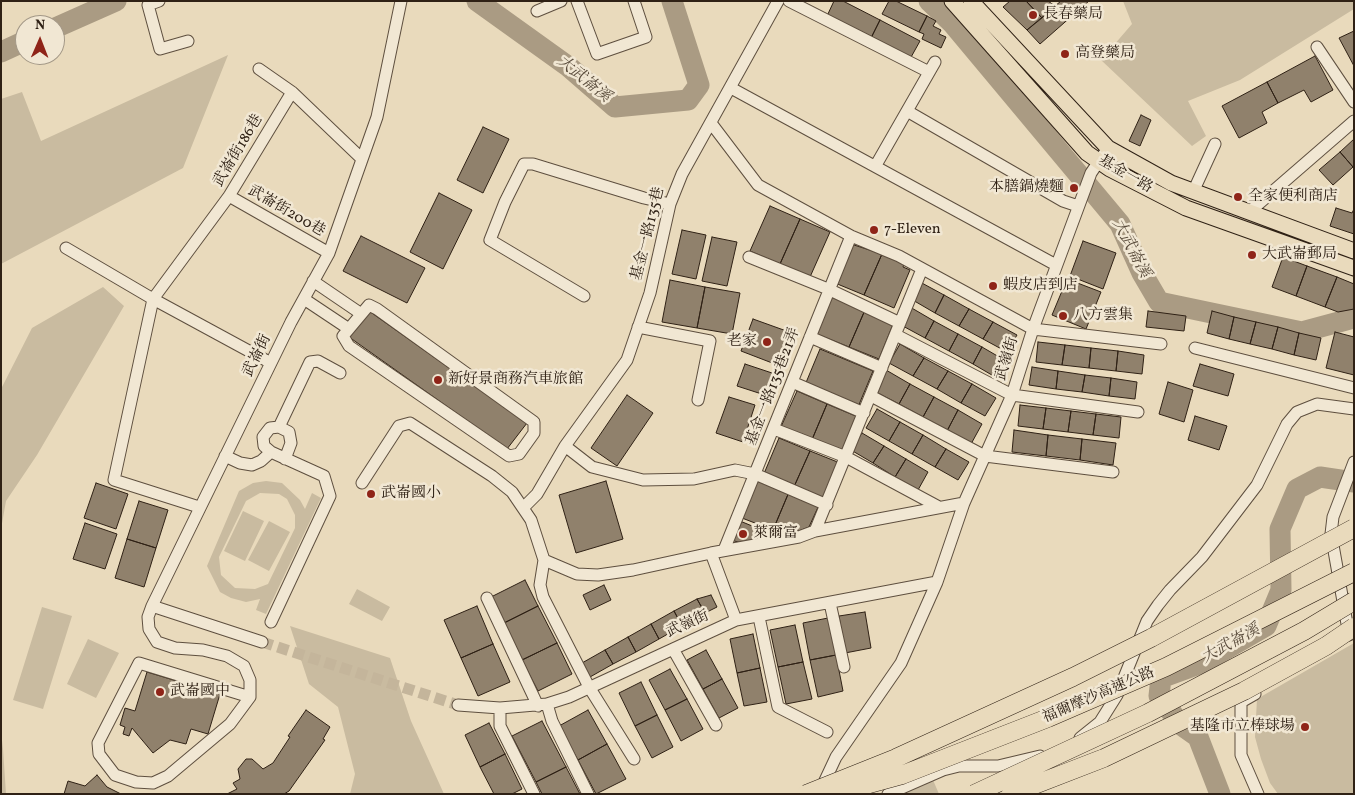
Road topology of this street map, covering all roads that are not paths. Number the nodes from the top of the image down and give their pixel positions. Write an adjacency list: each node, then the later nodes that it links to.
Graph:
1 (159, 1): 11 (street)
2 (401, 1): 24 (street, 武崙街)
3 (561, 1): 10 (street)
4 (577, 1): 5 (street)
5 (634, 1)
6 (778, 1): 16 (street, 基金一路135巷)
7 (789, 1): 15 (street)
8 (952, 1): 26 (main road, 基金一路)
9 (971, 1): 23 (main road, 基金一路)
10 (538, 11)
11 (188, 41)
12 (1317, 47): 18 (street)
13 (936, 62): 15 (street)
14 (259, 69): 17 (street)
15 (929, 72): 19 (street)
16 (730, 88): 21 (street, 基金一路135巷); 25 (street)
17 (292, 92): 24 (street); 28 (street, 武崙街186巷)
18 (1354, 102)
19 (907, 111): 25 (street); 30 (street)
20 (1354, 120): 31 (street)
21 (711, 122): 29 (street, 基金一路135巷); 32 (street)
22 (1215, 144): 27 (street)
23 (1108, 148): 26 (street); 27 (main road, 基金一路)
24 (361, 158): 35 (street, 武崙街)
25 (876, 165): 37 (street)
26 (1095, 167): 30 (street, 武嶺街); 38 (main road, 基金一路)
27 (1193, 192): 31 (main road, 基金一路)
28 (229, 196): 35 (street, 武崙街200巷); 43 (street, 武崙街186巷)
29 (670, 204): 42 (street); 47 (street, 基金一路135巷)
30 (1078, 206): 37 (street, 武嶺街)
31 (1248, 213): 34 (main road, 基金一路)
32 (851, 236): 39 (street); 41 (street, 基金一路135巷21弄)
33 (66, 248): 43 (street)
34 (1354, 251)
35 (329, 253): 40 (street, 武崙街)
36 (749, 257): 41 (street)
37 (1056, 265): 49 (street, 武嶺街)
38 (1354, 268)
39 (922, 269): 46 (street); 49 (street)
40 (313, 281): 44 (street, 武崙街); 45 (street)
41 (828, 289): 46 (street); 51 (street, 基金一路135巷21弄)
42 (584, 296)
43 (152, 299): 54 (street); 80 (street)
44 (304, 299): 48 (street); 54 (street, 武崙街)
45 (360, 313): 48 (street); 48 (street)
46 (900, 323): 50 (street)
47 (638, 327): 61 (street); 67 (street, 基金一路135巷)
48 (349, 329)
49 (1033, 329): 52 (street); 59 (street, 武嶺街)
50 (896, 335): 55 (street); 59 (street)
51 (810, 338): 55 (street); 57 (street, 基金一路135巷21弄)
52 (1161, 344)
53 (1195, 348): 58 (street)
54 (271, 363): 69 (street, 武崙街)
55 (882, 368): 60 (street)
56 (340, 373): 65 (street)
57 (792, 382): 64 (street); 66 (street, 基金一路135巷21弄)
58 (1354, 388)
59 (1012, 395): 63 (street); 70 (street, 武嶺街)
60 (870, 396): 64 (street); 70 (street)
61 (698, 400)
62 (1354, 409): 115 (street)
63 (1138, 412)
64 (864, 413): 71 (street)
65 (279, 427): 68 (street); 72 (street)
66 (774, 429): 71 (street); 75 (street, 基金一路135巷21弄)
67 (565, 446): 75 (street); 81 (street, 基金一路135巷)
68 (271, 452): 69 (street); 72 (street)
69 (225, 456): 80 (street, 武崙街)
70 (985, 456): 74 (street); 77 (street, 武嶺街)
71 (846, 458): 78 (street); 79 (street)
72 (285, 459): 96 (street)
73 (1354, 462): 118 (street)
74 (1113, 472)
75 (755, 474): 78 (street); 85 (street, 基金一路135巷21弄)
76 (362, 483): 81 (street)
77 (964, 503): 79 (street); 89 (street, 武嶺街)
78 (827, 506): 83 (street)
79 (939, 507): 83 (street)
80 (200, 508): 93 (street, 武崙街)
81 (524, 508): 87 (street)
82 (1354, 528): 106 (highway, bridge)
83 (816, 531): 85 (street)
84 (1354, 536): 106 (highway, bridge)
85 (724, 550): 86 (street)
86 (711, 552): 87 (street); 95 (street)
87 (544, 560): 101 (street)
88 (1354, 572): 114 (highway, 福爾摩沙高速公路, bridge)
89 (937, 582): 92 (street, 武嶺街); 113 (street, 武嶺街)
90 (487, 598): 104 (street)
91 (1354, 601): 116 (highway, bridge)
92 (830, 602): 94 (street, 武嶺街); 100 (street)
93 (152, 606): 98 (street); 102 (street)
94 (758, 617): 95 (street, 武嶺街); 108 (street)
95 (736, 620): 99 (street, 武嶺街)
96 (271, 622)
97 (1354, 627): 117 (highway, bridge)
98 (262, 642)
99 (674, 648): 101 (street, 武嶺街); 107 (street)
100 (844, 667)
101 (590, 687): 104 (street, 武嶺街); 109 (street)
102 (250, 697): 102 (street)
103 (458, 705): 105 (street, 武嶺街)
104 (542, 705): 105 (street, 武嶺街); 111 (street)
105 (500, 708): 110 (street)
106 (1008, 708): 112 (highway, bridge)
107 (716, 725)
108 (827, 732)
109 (634, 759)
110 (534, 794)
111 (588, 794)
112 (806, 794)
113 (819, 794)
114 (834, 794)
115 (888, 794)
116 (974, 794)
117 (1011, 794)
118 (1258, 794)

